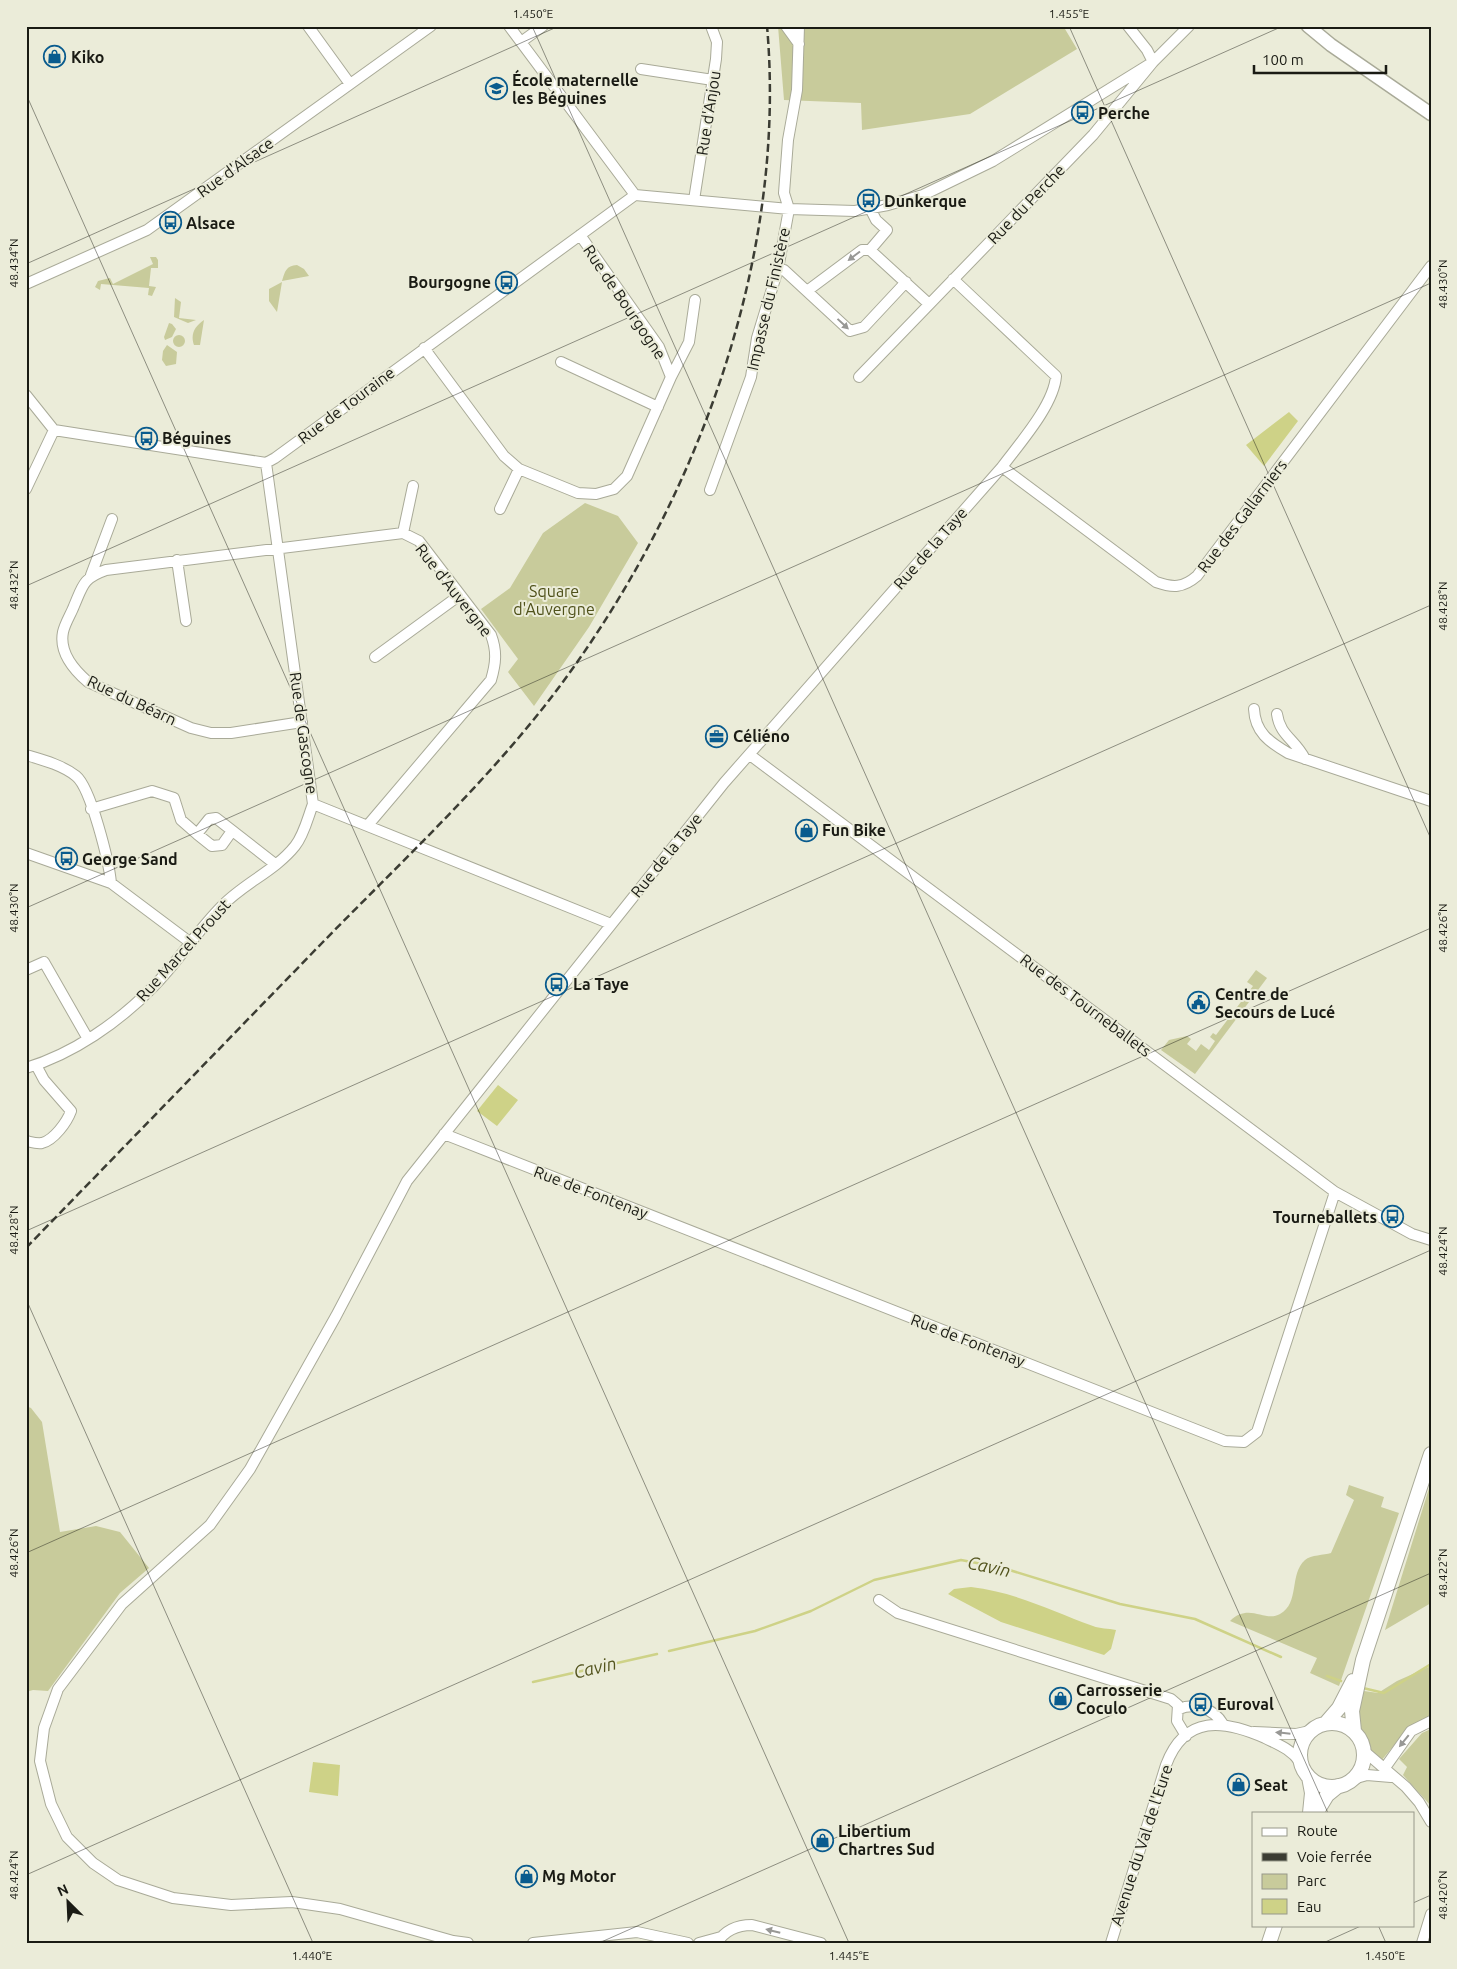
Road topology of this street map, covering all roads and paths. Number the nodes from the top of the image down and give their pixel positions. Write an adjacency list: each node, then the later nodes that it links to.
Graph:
1 (308, 26): 16 (street)
2 (431, 26): 16 (street, Rue d'Alsace)
3 (509, 26): 11 (street)
4 (543, 26): 11 (street)
5 (711, 26): 15 (street, Rue d'Anjou)
6 (786, 26): 12 (street)
7 (799, 26): 12 (street, Impasse du Finistère)
8 (1128, 26): 13 (street)
9 (1189, 26): 13 (street, Rue du Perche)
10 (1308, 26): 17 (street)
11 (521, 42): 18 (street)
12 (799, 44): 21 (street, Impasse du Finistère)
13 (1153, 62): 20 (street); 26 (street, Rue du Perche)
14 (641, 69): 15 (street)
15 (713, 80): 19 (street, Rue d'Anjou)
16 (350, 84): 28 (street, Rue d'Alsace)
17 (1431, 114)
18 (635, 195): 19 (street); 22 (street, Rue de Touraine)
19 (694, 200): 21 (street)
20 (870, 208): 21 (street); 23 (street)
21 (789, 209): 25 (street, Impasse du Finistère)
22 (580, 235): 32 (street, Rue de Touraine); 35 (street, Rue de Bourgogne)
23 (870, 250): 27 (street); 29 (street, one-way to 29)
24 (1431, 266): 40 (street, Rue des Gallarniers)
25 (778, 269): 29 (street); 44 (street, Impasse du Finistère)
26 (953, 279): 31 (street, Rue du Perche); 40 (street, Rue de la Taye)
27 (906, 282): 29 (street, one-way to 27); 31 (street)
28 (26, 284)
29 (807, 291)
30 (695, 300): 35 (street)
31 (929, 304): 34 (street, Rue du Perche)
32 (424, 348): 39 (street, Rue de Touraine); 41 (street, Rue de Bourgogne)
33 (561, 362): 37 (street)
34 (859, 376)
35 (671, 377): 37 (street, Rue de Bourgogne)
36 (26, 395): 38 (street)
37 (658, 407): 41 (street, Rue de Bourgogne)
38 (54, 430): 39 (street); 43 (street)
39 (266, 463): 48 (street, Rue de Gascogne)
40 (1002, 467): 58 (street, Rue de la Taye)
41 (519, 468): 45 (street)
42 (413, 486): 47 (street)
43 (26, 489)
44 (710, 490)
45 (500, 509)
46 (112, 519): 50 (street, Rue du Béarn)
47 (403, 533): 48 (street, Rue d'Auvergne); 51 (street, Rue d'Auvergne)
48 (277, 547): 49 (street); 56 (street, Rue de Gascogne)
49 (177, 560): 50 (street); 52 (street)
50 (91, 575): 56 (street, Rue du Béarn)
51 (460, 595): 53 (street); 63 (street, Rue d'Auvergne)
52 (186, 621)
53 (375, 657)
54 (1254, 709): 59 (street)
55 (1277, 714): 59 (street)
56 (302, 722): 61 (street, Rue de Gascogne)
57 (26, 754): 62 (street)
58 (750, 754): 69 (street, Rue de la Taye); 76 (street, Rue des Tourneballets)
59 (1305, 759): 60 (street)
60 (1431, 801)
61 (313, 804): 63 (street, Rue de Gascogne); 67 (street, Rue Marcel Proust)
62 (91, 809): 65 (street); 68 (street)
63 (368, 826): 69 (street, Rue de Gascogne)
64 (232, 831): 65 (street); 65 (street); 67 (street)
65 (198, 834)
66 (26, 853): 68 (street)
67 (275, 864): 70 (street, Rue Marcel Proust)
68 (111, 883): 70 (street)
69 (611, 924): 74 (street, Rue de la Taye)
70 (191, 943): 72 (street, Rue Marcel Proust)
71 (26, 970): 72 (street)
72 (88, 1039): 73 (street, Rue Marcel Proust)
73 (31, 1067): 75 (street)
74 (444, 1134): 76 (street, Rue de Fontenay); 101 (street, Rue de la Taye)
75 (26, 1141)
76 (1335, 1192): 77 (street, Rue des Tourneballets)
77 (1430, 1240)
78 (1431, 1454): 80 (main road)
79 (879, 1600): 81 (street)
80 (1363, 1660): 83 (main road); 86 (main road)
81 (1179, 1709): 84 (street); 88 (street)
82 (1431, 1721): 91 (street, one-way to 91)
83 (1326, 1723): 85 (main road); 86 (main road)
84 (1223, 1724): 87 (street, Avenue du Val de l'Eure); 88 (street, Avenue du Val de l'Eure)
85 (1310, 1731): 87 (street, Avenue du Val de l'Eure, one-way to 87); 90 (main road)
86 (1354, 1731): 89 (main road)
87 (1254, 1732): 90 (street, Avenue du Val de l'Eure)
88 (1186, 1736): 106 (street, Avenue du Val de l'Eure)
89 (1364, 1751): 91 (street); 93 (main road)
90 (1300, 1762): 92 (main road)
91 (1387, 1773): 93 (street); 97 (street)
92 (1309, 1777): 94 (main road); 95 (main road)
93 (1352, 1779): 94 (main road)
94 (1338, 1786): 96 (main road)
95 (1310, 1812)
96 (1317, 1812)
97 (1431, 1822)
98 (1431, 1914): 108 (street)
99 (1275, 1926): 107 (main road)
100 (719, 1940): 104 (street); 105 (street, one-way to 100)
101 (468, 1943)
102 (533, 1943): 103 (street)
103 (688, 1943)
104 (699, 1943)
105 (821, 1943)
106 (1111, 1943)
107 (1269, 1943)
108 (1422, 1943)

